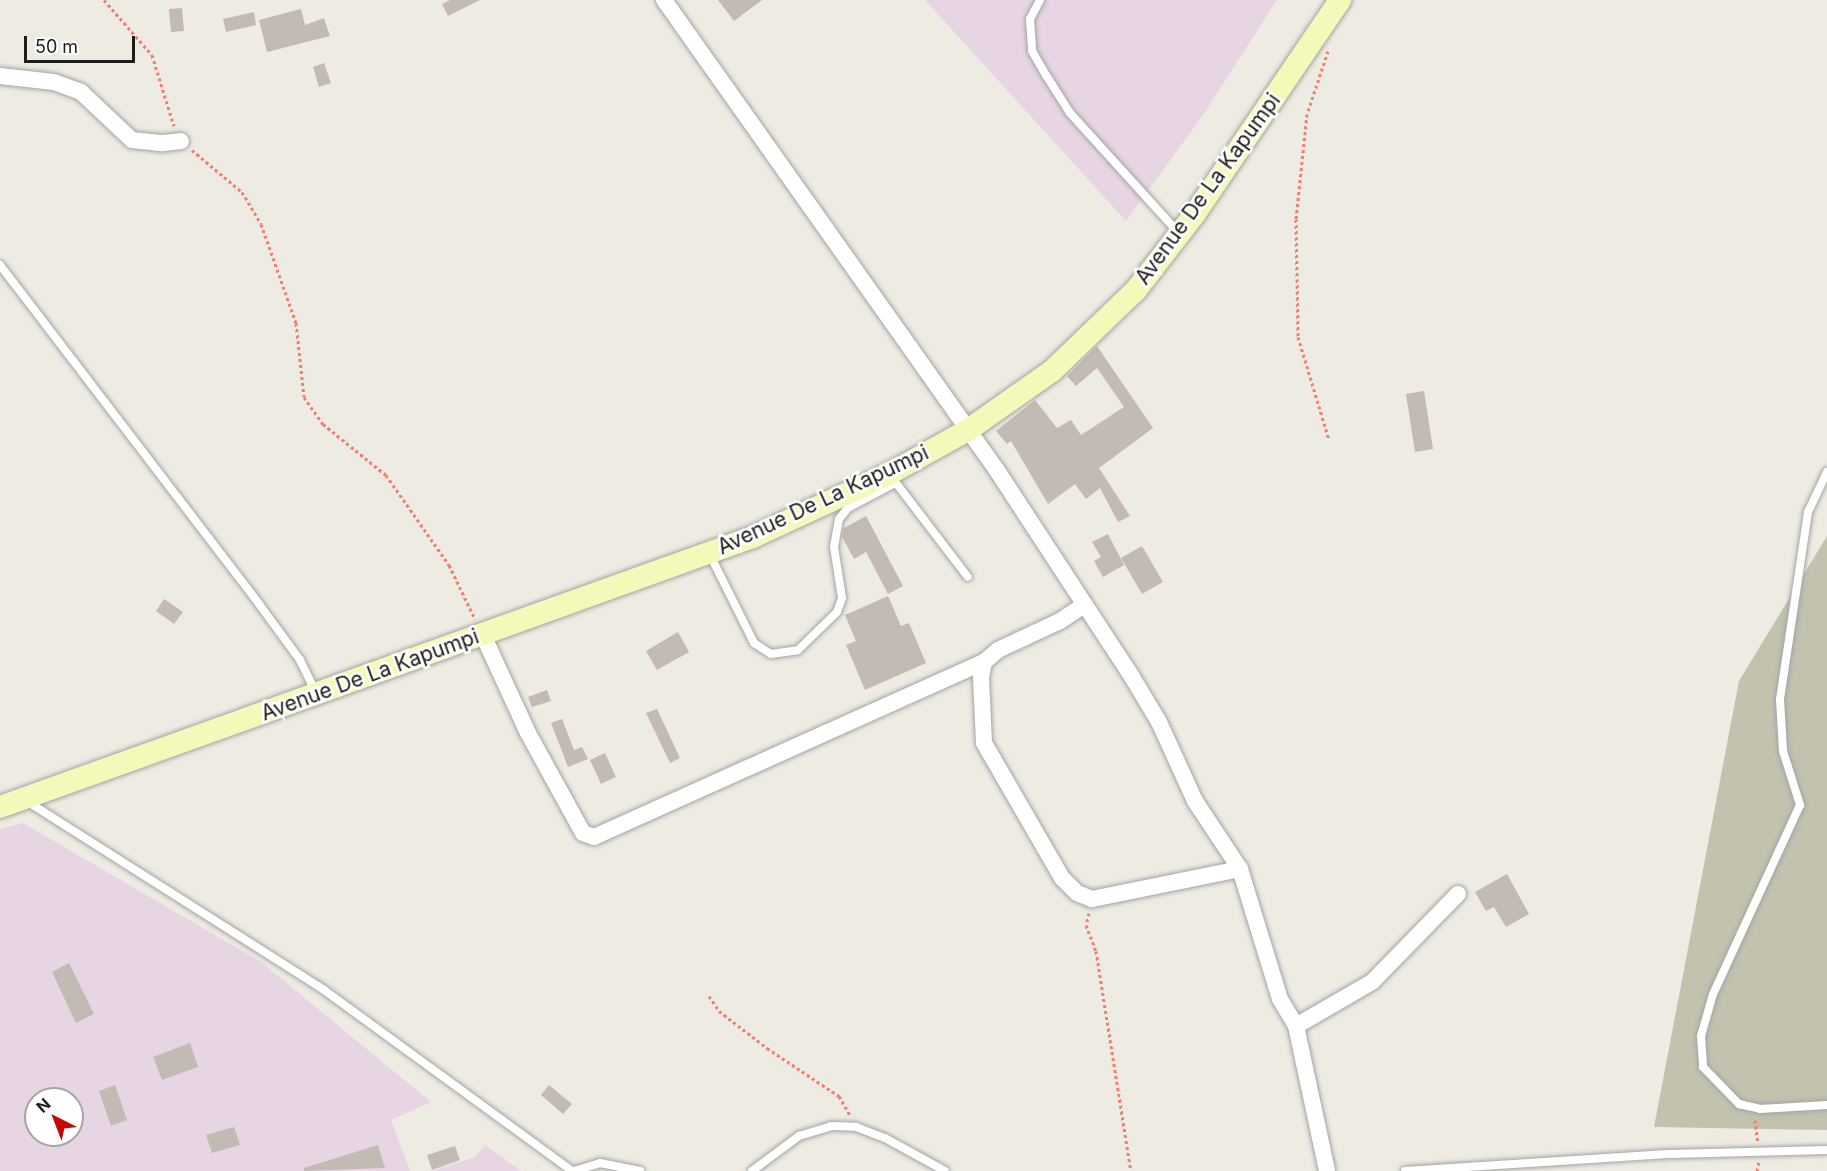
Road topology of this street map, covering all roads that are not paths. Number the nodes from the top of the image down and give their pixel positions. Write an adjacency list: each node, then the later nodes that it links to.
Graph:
1 (663, 0): 8 (street)
2 (1040, 0): 6 (lane)
3 (1340, 0): 6 (main road, Avenue De La Kapumpi)
4 (0, 76): 5 (street)
5 (181, 141)
6 (1180, 234): 8 (main road, Avenue De La Kapumpi)
7 (0, 265): 16 (lane)
8 (968, 430): 10 (main road, Avenue De La Kapumpi); 13 (street)
9 (1827, 472): 22 (lane)
10 (892, 478): 11 (main road, Avenue De La Kapumpi); 11 (lane); 12 (lane)
11 (708, 552): 14 (main road, Avenue De La Kapumpi)
12 (968, 577)
13 (1084, 605): 15 (street); 19 (street)
14 (482, 633): 15 (street); 16 (main road, Avenue De La Kapumpi)
15 (984, 662): 19 (street)
16 (317, 694): 17 (main road, Avenue De La Kapumpi)
17 (23, 799): 18 (main road, Avenue De La Kapumpi); 24 (lane)
18 (0, 807)
19 (1240, 869): 21 (street)
20 (1458, 894): 21 (street)
21 (1296, 1026): 28 (street)
22 (1827, 1105)
23 (1827, 1150): 29 (lane)
24 (573, 1171): 25 (lane)
25 (640, 1171)
26 (752, 1171): 27 (lane)
27 (945, 1171)
28 (1327, 1171)
29 (1405, 1171)

